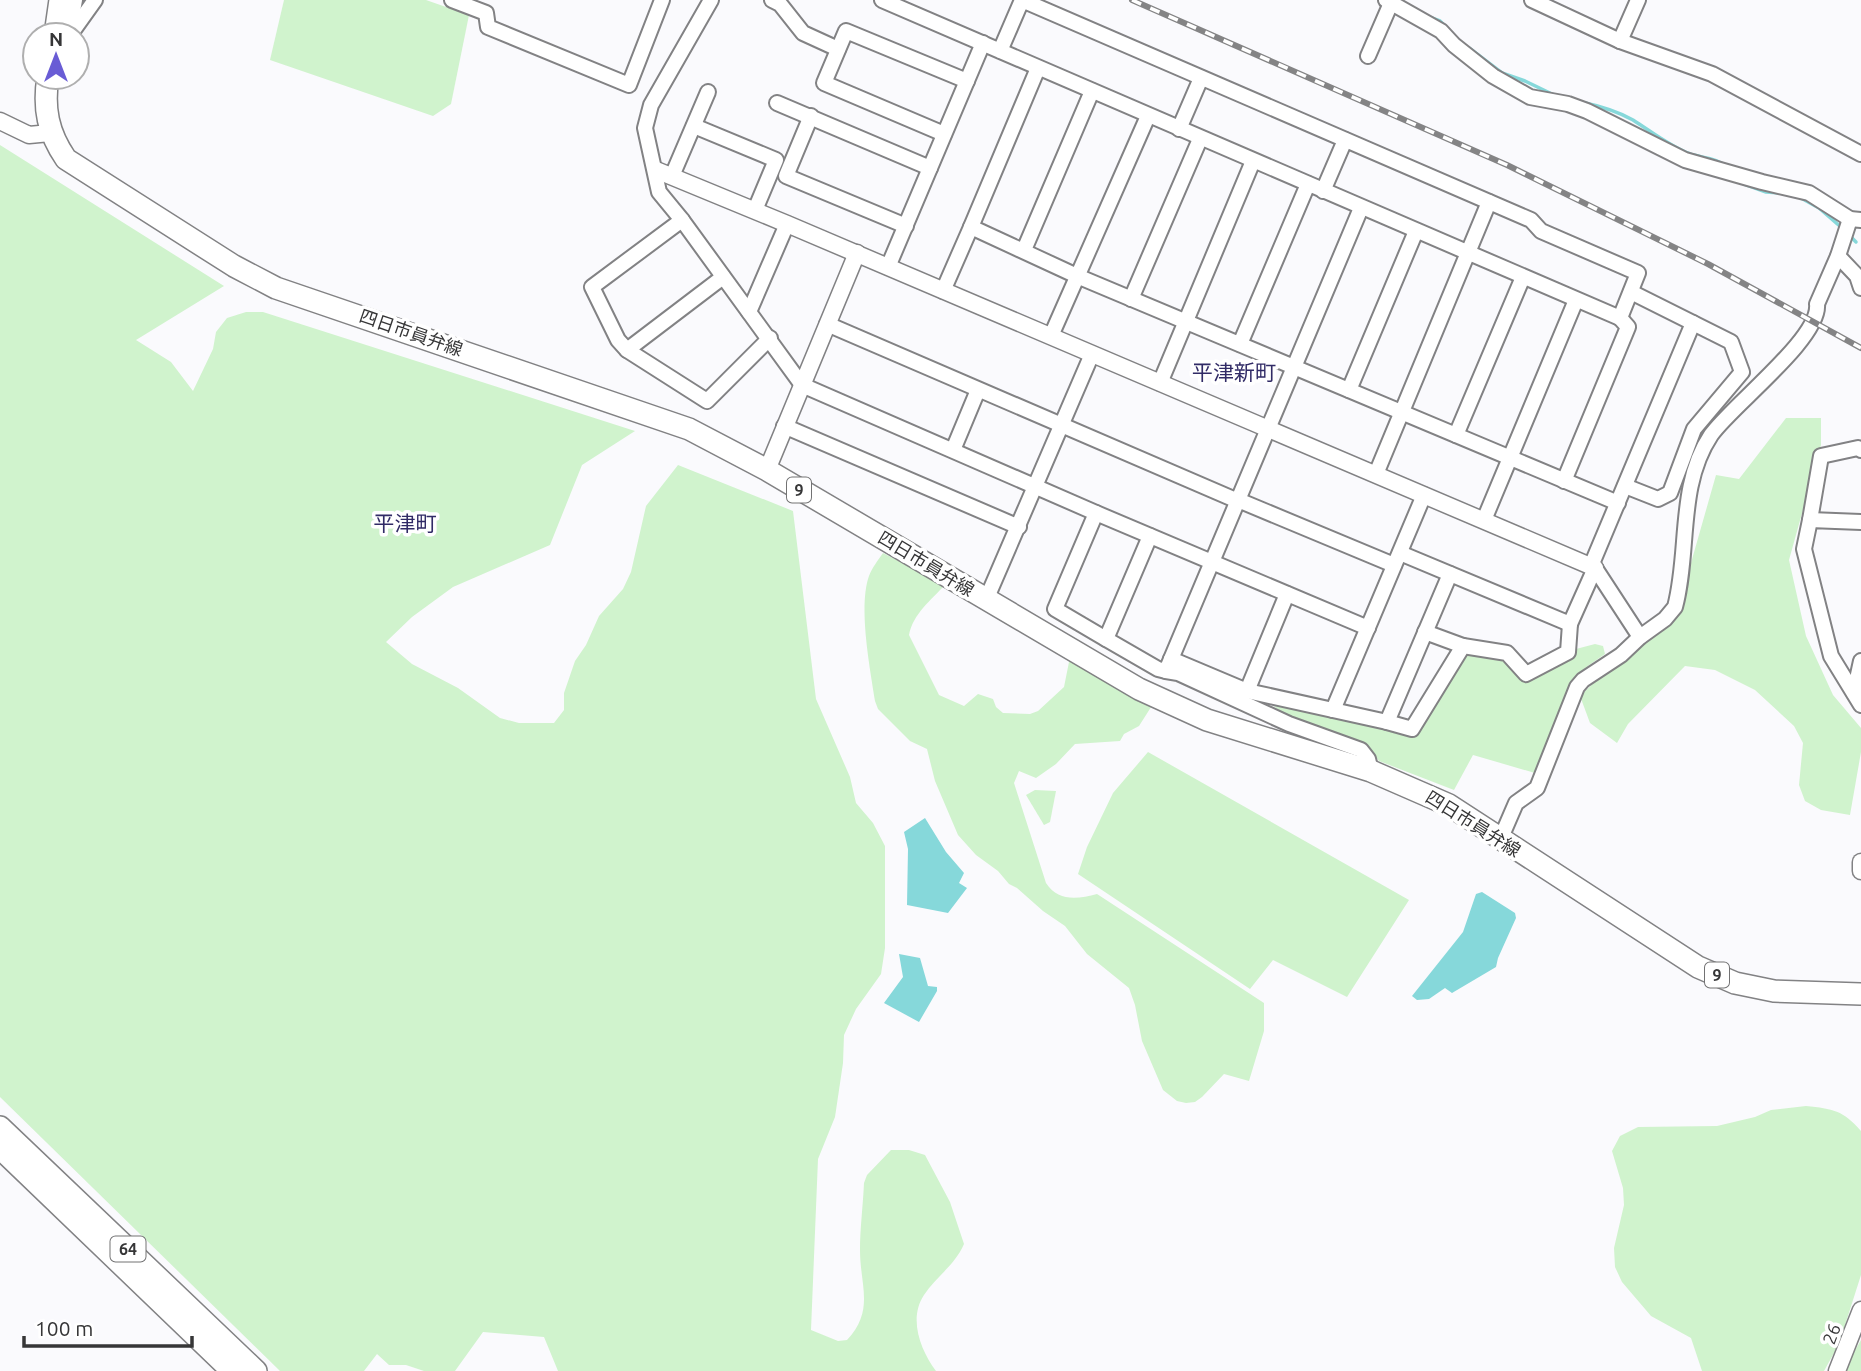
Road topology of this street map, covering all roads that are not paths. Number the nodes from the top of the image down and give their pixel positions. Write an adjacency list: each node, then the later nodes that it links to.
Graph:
1 (60, 0): 12 (main road)
2 (75, 0): 13 (street)
3 (95, 0): 14 (street)
4 (452, 0): 5 (street)
5 (662, 0)
6 (711, 0): 39 (street)
7 (772, 0): 17 (street)
8 (882, 0): 16 (street)
9 (1532, 0): 15 (street)
10 (1638, 0): 15 (street)
11 (1388, 1): 19 (street); 47 (street)
12 (57, 21)
13 (71, 21)
14 (79, 21)
15 (1620, 41): 36 (street)
16 (983, 43): 18 (street); 22 (street)
17 (838, 49): 22 (street); 33 (street)
18 (1000, 51): 20 (street); 21 (street)
19 (1368, 56)
20 (1038, 68): 24 (street); 50 (street)
21 (1201, 78): 31 (street); 35 (street)
22 (967, 81): 33 (street)
23 (47, 91): 32 (main road, 四日市員弁線 / 9)
24 (1092, 91): 28 (street); 53 (street)
25 (708, 92): 30 (street)
26 (777, 103): 27 (street)
27 (811, 116): 38 (street); 49 (street)
28 (1148, 116): 31 (street); 57 (street)
29 (0, 121): 32 (street)
30 (694, 126): 40 (street); 45 (street)
31 (1179, 129): 34 (street)
32 (50, 133): 88 (main road, 四日市員弁線 / 9)
33 (944, 134): 38 (street)
34 (1200, 139): 37 (street); 63 (street)
35 (1345, 140): 42 (street); 43 (street)
36 (1861, 154)
37 (1253, 161): 41 (street); 67 (street)
38 (930, 168): 49 (street)
39 (656, 170): 40 (street); 46 (street)
40 (672, 176): 45 (street)
41 (1308, 184): 42 (street); 72 (street)
42 (1323, 191): 44 (street)
43 (1489, 202): 55 (street); 62 (street)
44 (1361, 208): 51 (street); 75 (street)
45 (755, 210): 48 (street)
46 (682, 220): 58 (street); 73 (street)
47 (1853, 221): 52 (street)
48 (787, 224): 54 (street); 65 (street)
49 (905, 226): 56 (street)
50 (971, 227): 53 (street); 61 (street)
51 (1416, 231): 55 (street); 79 (street)
52 (1840, 248): 60 (street); 111 (street)
53 (1024, 250): 57 (street)
54 (857, 253): 56 (street); 69 (street)
55 (1469, 254): 59 (street); 80 (street)
56 (888, 267): 61 (street)
57 (1077, 276): 63 (street); 70 (street)
58 (723, 277): 65 (street); 73 (street)
59 (1522, 277): 64 (street); 84 (street)
60 (1861, 288)
61 (943, 291): 70 (street)
62 (1630, 292): 66 (street); 68 (street)
63 (1131, 299): 67 (street)
64 (1576, 300): 66 (street); 87 (street)
65 (749, 312): 71 (street)
66 (1619, 318): 90 (street)
67 (1185, 321): 72 (street); 76 (street)
68 (1693, 323): 92 (street); 92 (street)
69 (827, 324): 77 (street); 78 (street)
70 (1051, 336): 74 (street)
71 (770, 338): 73 (street); 77 (street)
72 (1240, 344): 75 (street)
73 (627, 350)
74 (1092, 354): 76 (street); 82 (street)
75 (1294, 367): 79 (street); 83 (street)
76 (1160, 383): 83 (street)
77 (802, 384): 81 (street); 85 (street)
78 (978, 390): 82 (street); 85 (street)
79 (1349, 390): 80 (street)
80 (1402, 413): 84 (street); 89 (street)
81 (784, 426): 88 (street); 100 (street)
82 (1062, 426): 91 (street); 94 (street)
83 (1268, 429): 89 (street); 94 (street)
84 (1456, 435): 87 (street)
85 (953, 450): 91 (street)
86 (1861, 450): 98 (street)
87 (1510, 458): 90 (street); 97 (street)
88 (767, 470): 107 (main road, 四日市員弁線 / 9)
89 (1376, 474): 93 (street)
90 (1564, 481): 95 (street)
91 (1036, 486): 96 (street); 100 (street)
92 (1625, 486): 95 (street)
93 (1424, 495): 97 (street); 102 (street)
94 (1238, 500): 102 (street); 103 (street)
95 (1618, 503): 104 (street)
96 (1096, 513): 101 (street); 112 (street)
97 (1484, 520): 104 (street)
98 (1810, 520): 99 (street); 117 (street)
99 (1861, 522)
100 (1018, 527): 107 (street)
101 (1150, 536): 103 (street); 112 (street)
102 (1397, 559): 105 (street); 109 (street)
103 (1212, 562): 106 (street); 115 (street)
104 (1593, 567): 108 (street); 111 (street)
105 (1450, 574): 108 (street); 110 (street)
106 (1287, 594): 109 (street); 116 (street)
107 (986, 600): 120 (main road, 四日市員弁線 / 9)
108 (1570, 624): 113 (street)
109 (1368, 628): 118 (street)
110 (1425, 632): 113 (street); 119 (street)
111 (1640, 637): 121 (street)
112 (1106, 639): 115 (street)
113 (1463, 646): 119 (street)
114 (1861, 661): 117 (street)
115 (1168, 665): 116 (street); 120 (street)
116 (1247, 691): 118 (street)
117 (1858, 699)
118 (1333, 710): 119 (street)
119 (1387, 722)
120 (1371, 771): 121 (main road, 四日市員弁線 / 9)
121 (1500, 840): 124 (main road, 四日市員弁線 / 9)
122 (1861, 862): 123 (street)
123 (1861, 871)
124 (1861, 994)
125 (0, 1127): 129 (main road, 64)
126 (0, 1148): 128 (main road, 64)
127 (1861, 1310): 130 (street, 26)
128 (232, 1371)
129 (256, 1371)
130 (1837, 1371)

